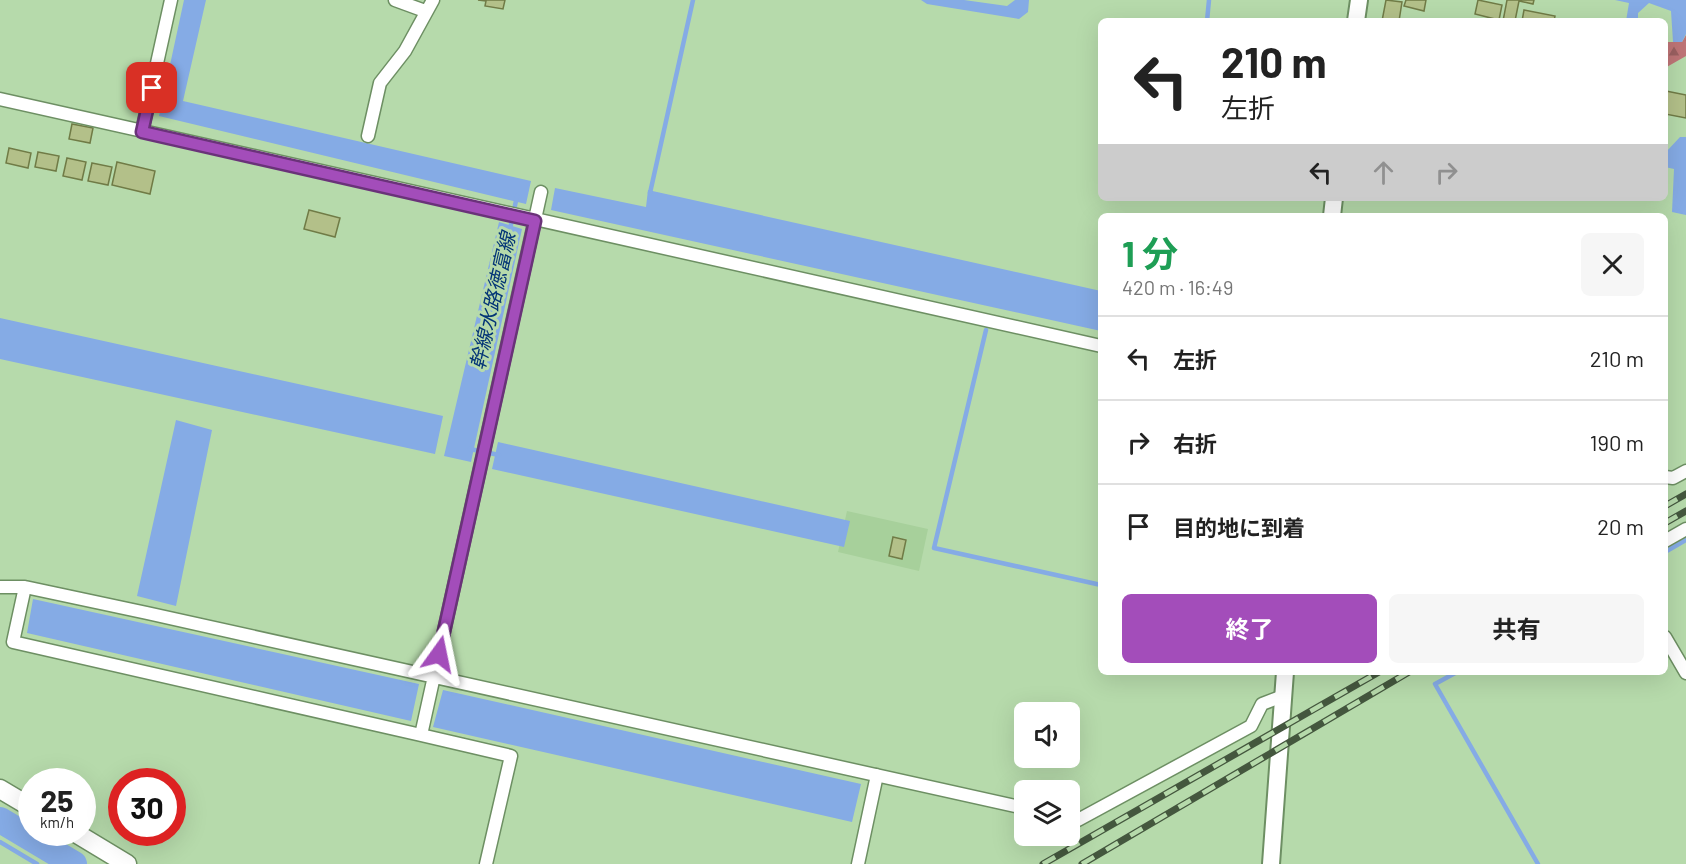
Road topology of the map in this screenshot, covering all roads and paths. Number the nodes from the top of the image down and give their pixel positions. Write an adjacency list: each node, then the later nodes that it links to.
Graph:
1 (171, 0): 8 (street)
2 (395, 0): 5 (street)
3 (434, 0): 5 (street)
4 (1359, 0): 6 (street)
5 (425, 11): 9 (street)
6 (1356, 18)
7 (0, 99): 8 (street)
8 (142, 132): 11 (street)
9 (368, 136)
10 (541, 192): 11 (street)
11 (535, 221): 12 (street); 22 (street)
12 (1098, 345)
13 (1686, 471): 14 (street)
14 (1668, 477)
15 (1686, 529): 16 (street)
16 (1668, 539)
17 (0, 587): 18 (street)
18 (25, 587): 22 (street); 24 (street)
19 (1668, 642): 20 (street)
20 (1686, 673)
21 (1285, 675): 23 (street)
22 (434, 676): 24 (street); 25 (street)
23 (1283, 696): 29 (street); 34 (street)
24 (421, 735): 32 (street)
25 (877, 775): 28 (street); 33 (street)
26 (0, 789): 27 (main road)
27 (18, 800)
28 (1014, 806)
29 (1080, 819)
30 (96, 845): 31 (main road)
31 (127, 864)
32 (486, 864)
33 (858, 864)
34 (1271, 864)

